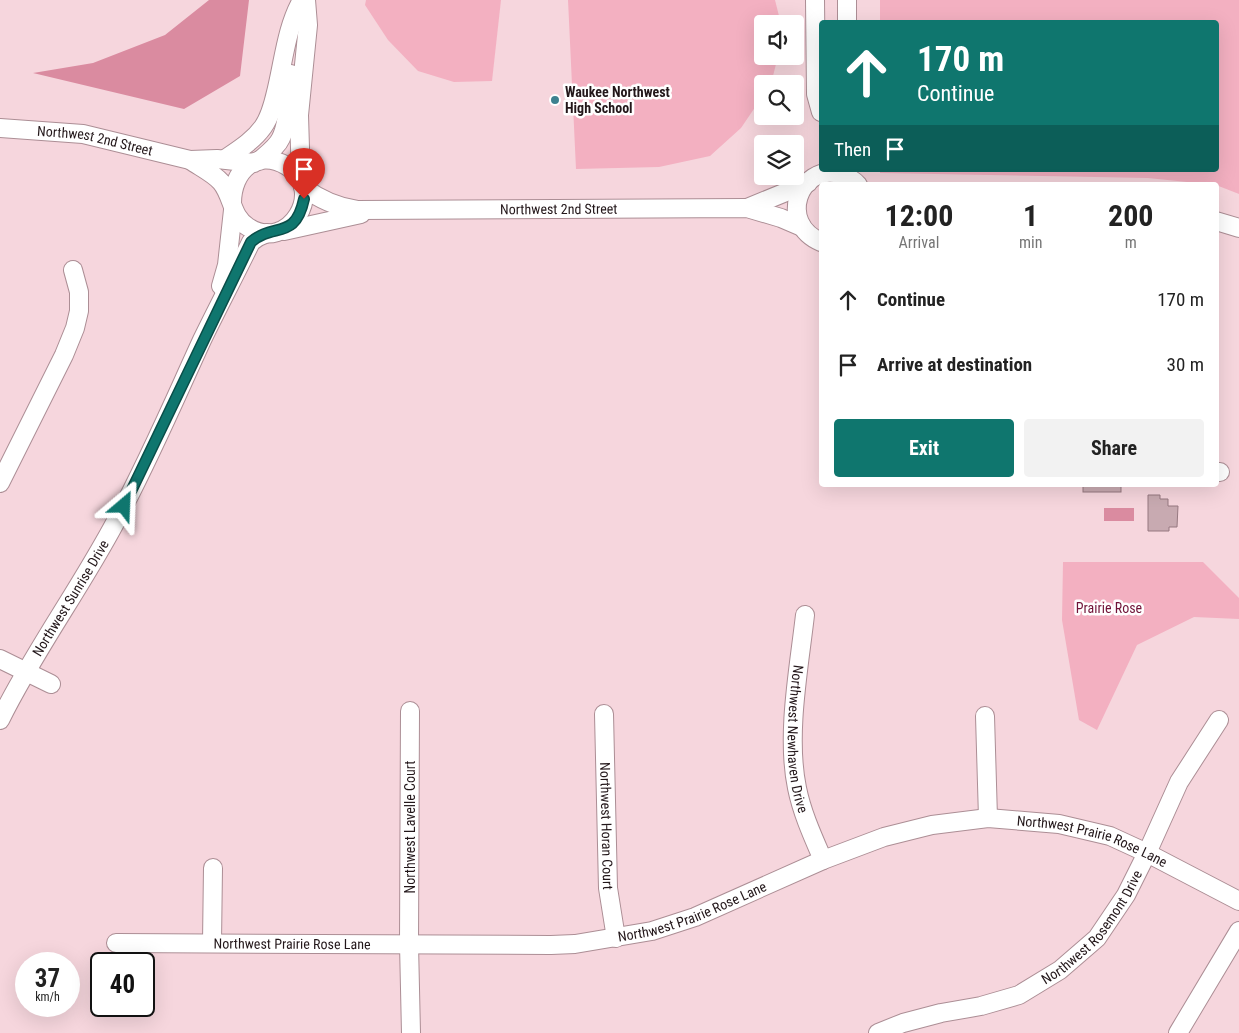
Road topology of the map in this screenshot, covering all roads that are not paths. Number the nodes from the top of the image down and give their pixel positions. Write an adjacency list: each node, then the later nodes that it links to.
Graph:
1 (304, 0): 7 (street); 9 (street); 13 (street)
2 (815, 0): 5 (street)
3 (847, 0): 4 (street)
4 (847, 20)
5 (819, 105)
6 (0, 128): 8 (street, Northwest 2nd Street)
7 (225, 159): 8 (street, Northwest 2nd Street); 9 (street, Northwest 2nd Street)
8 (190, 160): 14 (street, Northwest 2nd Street)
9 (256, 162): 13 (street); 14 (street)
10 (819, 167): 12 (street)
11 (856, 179): 12 (street, Northwest 2nd Street)
12 (810, 181): 15 (street, Northwest 2nd Street); 18 (street)
13 (302, 184): 16 (street, Northwest 2nd Street); 20 (street)
14 (232, 206): 20 (street); 23 (street, Northwest Sunrise Drive)
15 (747, 208): 16 (street, Northwest 2nd Street); 18 (street, Northwest 2nd Street)
16 (371, 210): 20 (street, Northwest 2nd Street)
17 (1219, 222): 19 (street)
18 (802, 227): 21 (street, Northwest 2nd Street)
19 (1239, 228)
20 (271, 233): 23 (street, Northwest Sunrise Drive)
21 (819, 241)
22 (73, 270): 24 (street)
23 (203, 339): 28 (street, Northwest Sunrise Drive)
24 (4, 464): 25 (street)
25 (0, 483)
26 (805, 615): 37 (street, Northwest Newhaven Drive)
27 (0, 659): 28 (street)
28 (26, 672): 29 (street); 33 (street, Northwest Sunrise Drive)
29 (52, 684)
30 (410, 711): 44 (street, Northwest Lavelle Court)
31 (604, 714): 41 (street, Northwest Horan Court)
32 (985, 716): 35 (street)
33 (0, 720)
34 (1219, 720): 36 (street, Northwest Rosemont Drive)
35 (988, 818): 36 (street, Northwest Prairie Rose Lane); 37 (street, Northwest Prairie Rose Lane)
36 (1147, 853): 39 (street, Northwest Prairie Rose Lane); 46 (street, Northwest Rosemont Drive)
37 (823, 860): 41 (street, Northwest Prairie Rose Lane)
38 (213, 868): 42 (street)
39 (1239, 901)
40 (1239, 931): 47 (street)
41 (616, 938): 44 (street, Northwest Prairie Rose Lane)
42 (212, 942): 43 (street, Northwest Prairie Rose Lane); 44 (street, Northwest Prairie Rose Lane)
43 (116, 943)
44 (409, 944): 45 (street, Northwest Lavelle Court)
45 (411, 1033)
46 (878, 1033)
47 (1178, 1033)

